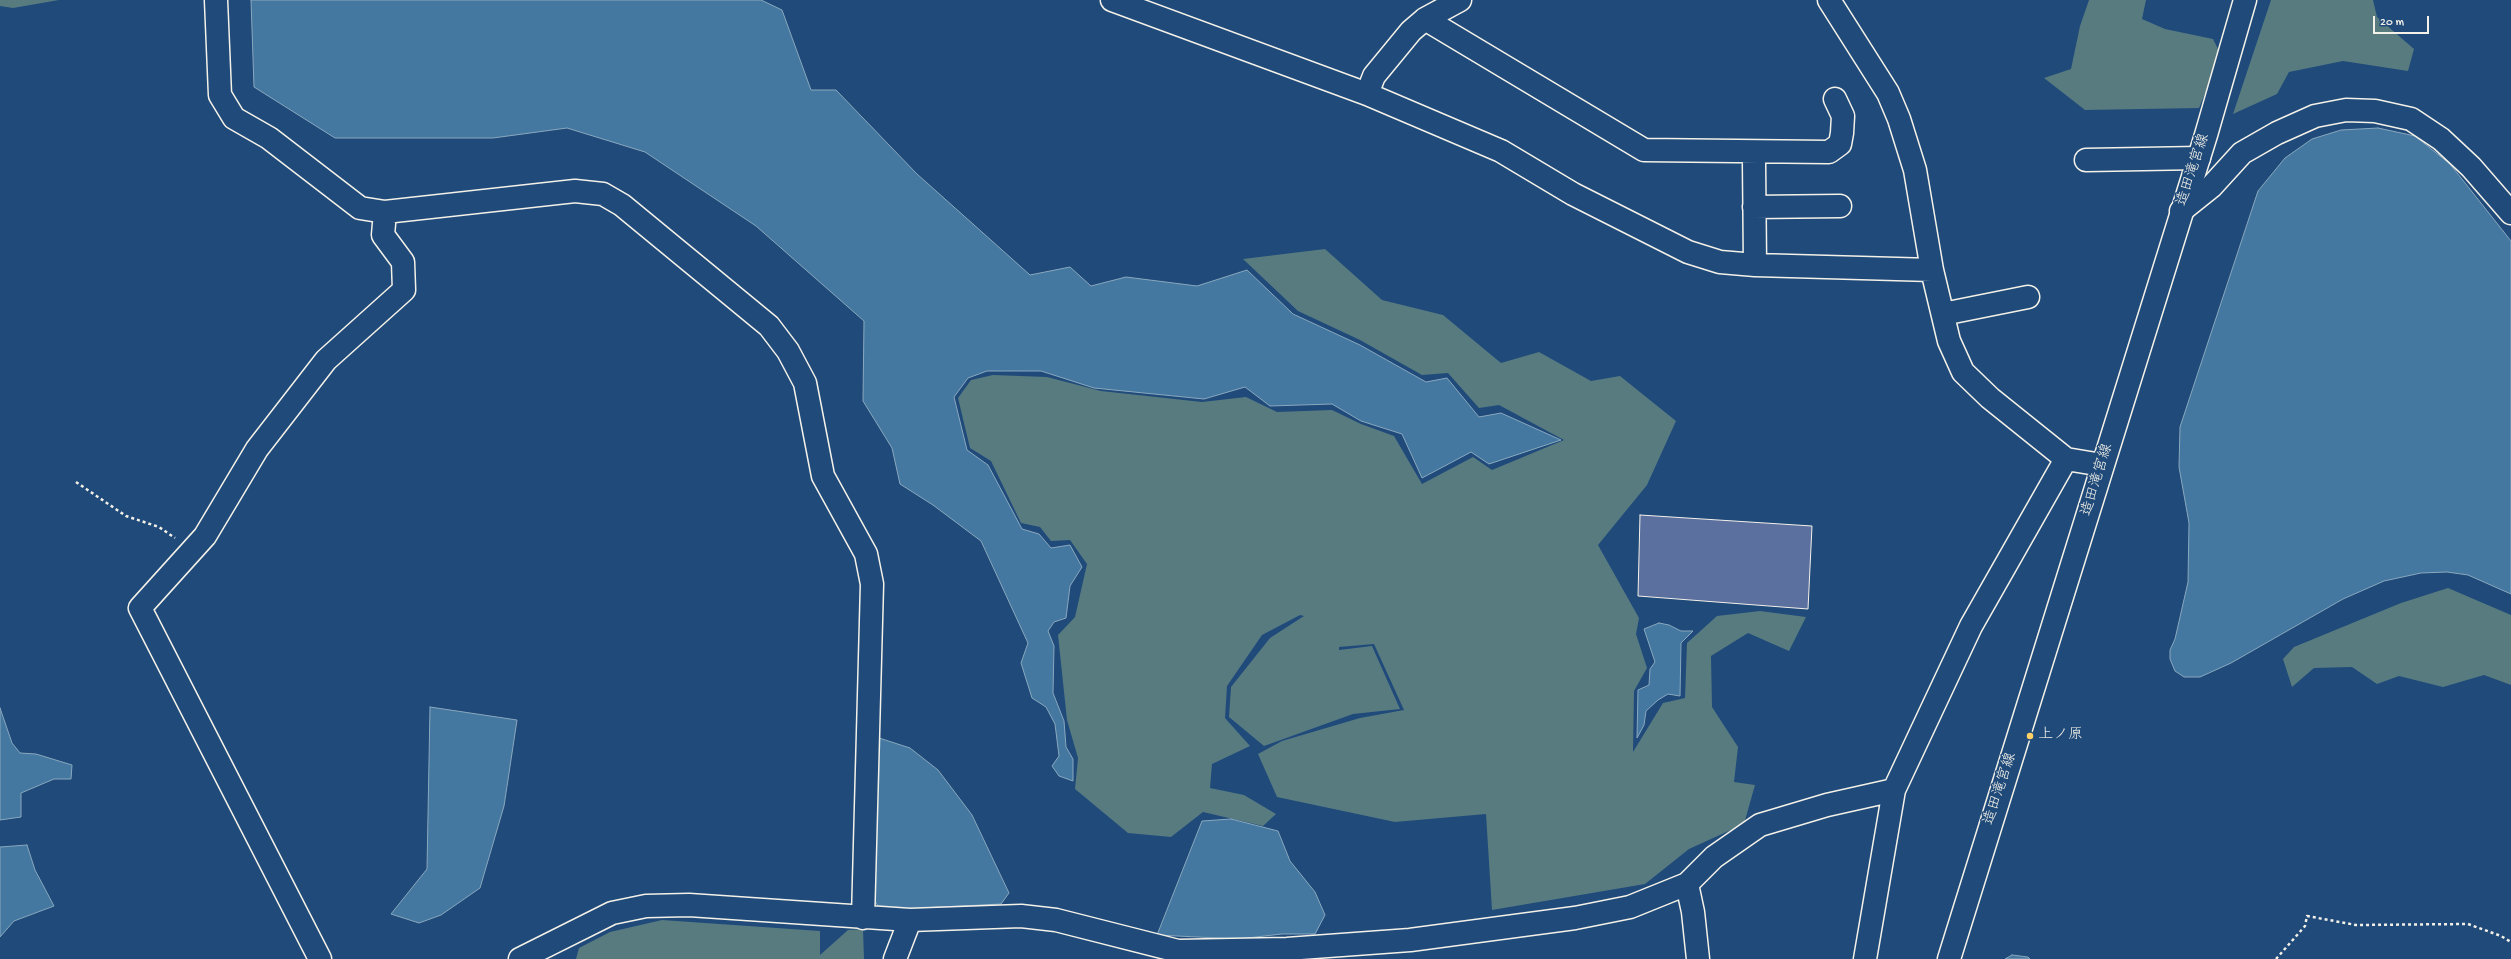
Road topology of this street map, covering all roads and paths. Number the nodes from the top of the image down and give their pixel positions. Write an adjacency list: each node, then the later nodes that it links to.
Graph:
1 (216, 0): 15 (street)
2 (1112, 0): 7 (street)
3 (1460, 0): 6 (street)
4 (1829, 0): 18 (street)
5 (2245, 0): 9 (street, 造田滝宮線)
6 (1425, 19): 7 (street); 8 (street)
7 (1367, 94): 17 (street)
8 (1835, 99)
9 (2199, 158): 10 (street); 14 (street, 造田滝宮線)
10 (2086, 160)
11 (1754, 161): 13 (street)
12 (1840, 206): 13 (street)
13 (1754, 207): 17 (street)
14 (2181, 211): 16 (street); 22 (street, 造田滝宮線)
15 (386, 212): 24 (street); 27 (street)
16 (2511, 213)
17 (1756, 265): 18 (street)
18 (1932, 270): 20 (street)
19 (2028, 297): 20 (street)
20 (1942, 314): 21 (street)
21 (2066, 459): 22 (street); 25 (street)
22 (2102, 465): 36 (street, 造田滝宮線)
23 (76, 482): 24 (path)
24 (192, 550): 31 (street)
25 (1894, 790): 26 (street); 35 (street)
26 (1687, 884): 30 (street); 34 (street)
27 (863, 918): 28 (street); 32 (street)
28 (910, 920): 30 (street); 33 (street)
29 (2511, 942): 37 (path)
30 (1179, 955)
31 (320, 959)
32 (520, 959)
33 (895, 959)
34 (1698, 959)
35 (1865, 959)
36 (1949, 959)
37 (2276, 959)

